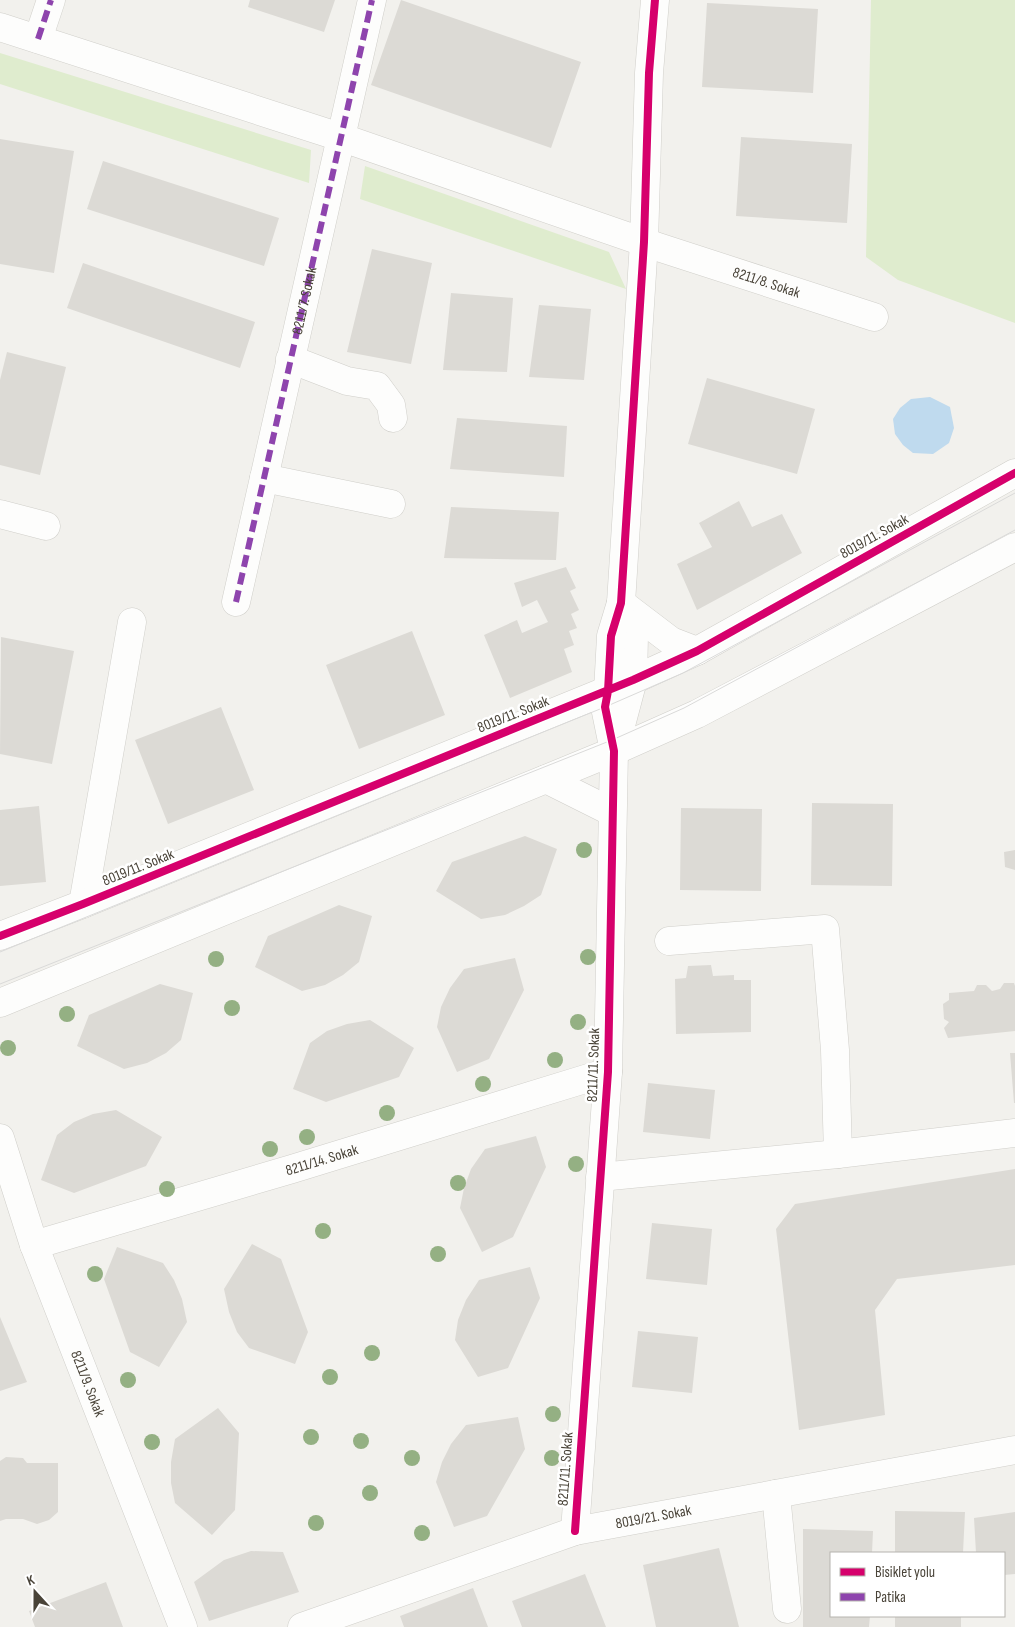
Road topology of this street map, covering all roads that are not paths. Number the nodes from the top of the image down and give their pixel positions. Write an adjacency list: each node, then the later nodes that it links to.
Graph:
1 (51, 0): 5 (street)
2 (372, 0): 6 (street, 8211/7. Sokak)
3 (655, 0): 7 (street)
4 (0, 27): 5 (street, 8211/8. Sokak)
5 (38, 39): 6 (street, 8211/8. Sokak)
6 (340, 136): 7 (street, 8211/8. Sokak); 9 (street, 8211/7. Sokak)
7 (651, 244): 8 (street, 8211/8. Sokak); 18 (street)
8 (874, 317)
9 (290, 359): 10 (street); 12 (street, 8211/7. Sokak)
10 (393, 418)
11 (1015, 473): 20 (street, 8019/11. Sokak)
12 (264, 478): 13 (street); 17 (street, 8211/7. Sokak)
13 (391, 504)
14 (0, 514): 15 (street)
15 (46, 526)
16 (1015, 547): 23 (street)
17 (236, 602)
18 (622, 602): 20 (street); 21 (street, 8211/11. Sokak); 22 (street, 8211/11. Sokak)
19 (132, 622): 26 (street)
20 (697, 651): 21 (street, 8019/11. Sokak)
21 (634, 680): 22 (street, 8019/11. Sokak); 23 (street, 8211/11. Sokak)
22 (608, 690): 23 (street, 8211/11. Sokak); 26 (street, 8019/11. Sokak)
23 (614, 751): 24 (street); 25 (street, 8211/11. Sokak)
24 (546, 779): 25 (street); 29 (street)
25 (612, 812): 30 (street, 8211/11. Sokak)
26 (84, 904): 27 (street, 8019/11. Sokak)
27 (0, 936)
28 (669, 941): 33 (street)
29 (0, 1003)
30 (608, 1072): 34 (street, 8211/11. Sokak); 35 (street, 8211/14. Sokak)
31 (1015, 1133): 33 (street)
32 (0, 1138): 35 (street, 8211/9. Sokak)
33 (838, 1154): 34 (street)
34 (600, 1177): 38 (street, 8211/11. Sokak)
35 (34, 1245): 41 (street, 8211/9. Sokak)
36 (1015, 1450): 37 (street, 8019/21. Sokak)
37 (776, 1494): 38 (street, 8019/21. Sokak); 39 (street)
38 (574, 1531): 40 (street, 8019/21. Sokak)
39 (786, 1610)
40 (360, 1617): 42 (street, 8019/21. Sokak)
41 (183, 1627)
42 (302, 1627)

